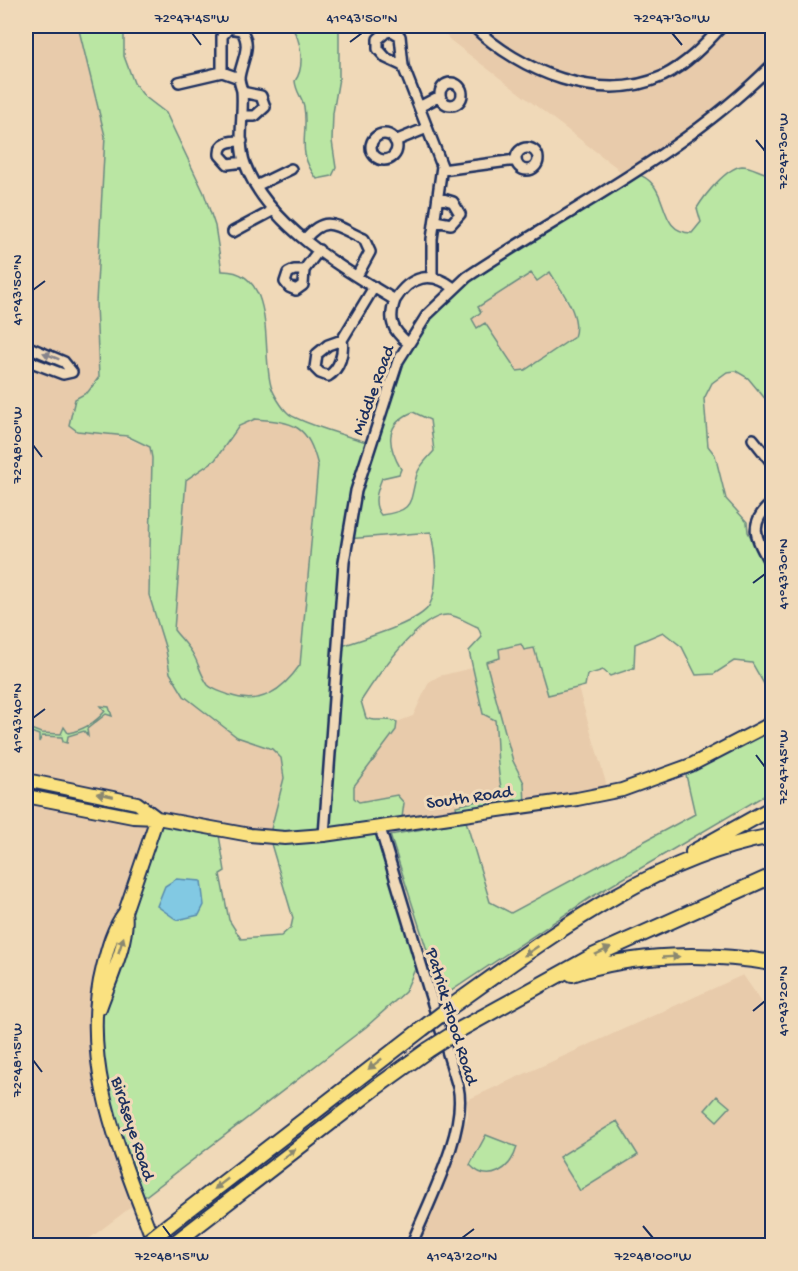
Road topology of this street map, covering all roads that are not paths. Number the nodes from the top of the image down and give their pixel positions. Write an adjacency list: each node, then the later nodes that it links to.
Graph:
1 (473, 26): 2 (street)
2 (722, 26)
3 (772, 65): 30 (street, Middle Road)
4 (403, 66): 10 (street)
5 (222, 72): 6 (street); 6 (street); 7 (street)
6 (239, 78): 8 (street)
7 (179, 82)
8 (242, 92): 11 (street); 11 (street)
9 (440, 96): 10 (street)
10 (419, 107): 12 (street)
11 (242, 116): 13 (street)
12 (427, 128): 14 (street); 18 (street)
13 (242, 141): 16 (street); 16 (street)
14 (395, 141)
15 (516, 160): 18 (street)
16 (244, 162): 19 (street)
17 (291, 169): 19 (street)
18 (442, 170): 20 (street)
19 (256, 186): 21 (street)
20 (440, 198): 22 (street); 22 (street)
21 (274, 210): 23 (street); 24 (street)
22 (435, 221): 28 (street)
23 (233, 232)
24 (305, 238): 25 (street); 27 (street)
25 (319, 250): 26 (street); 27 (street)
26 (304, 270)
27 (357, 276): 29 (street)
28 (432, 276): 30 (street); 31 (street)
29 (374, 287): 31 (street); 32 (street)
30 (454, 288): 33 (street, Middle Road)
31 (395, 300): 33 (street)
32 (342, 340)
33 (408, 343): 46 (street, Middle Road)
34 (26, 346): 35 (street, one-way to 34)
35 (26, 360)
36 (753, 439): 37 (street)
37 (772, 463)
38 (772, 503): 39 (street)
39 (772, 567)
40 (772, 723): 45 (main road, South Road)
41 (26, 780): 44 (main road, South Road, one-way to 41)
42 (26, 796): 44 (main road, South Road)
43 (772, 808): 48 (highway)
44 (157, 818): 46 (main road, South Road); 54 (main road, Birdseye Road)
45 (380, 828): 46 (main road, South Road); 55 (street, Patrick Flood Road)
46 (324, 835)
47 (772, 836): 48 (highway)
48 (671, 867): 53 (highway, one-way to 53, bridge)
49 (772, 876): 51 (highway, one-way to 49)
50 (772, 963): 51 (highway, one-way to 50)
51 (533, 988): 52 (highway, one-way to 51, bridge)
52 (173, 1244)
53 (142, 1245)
54 (155, 1245)
55 (411, 1245)

